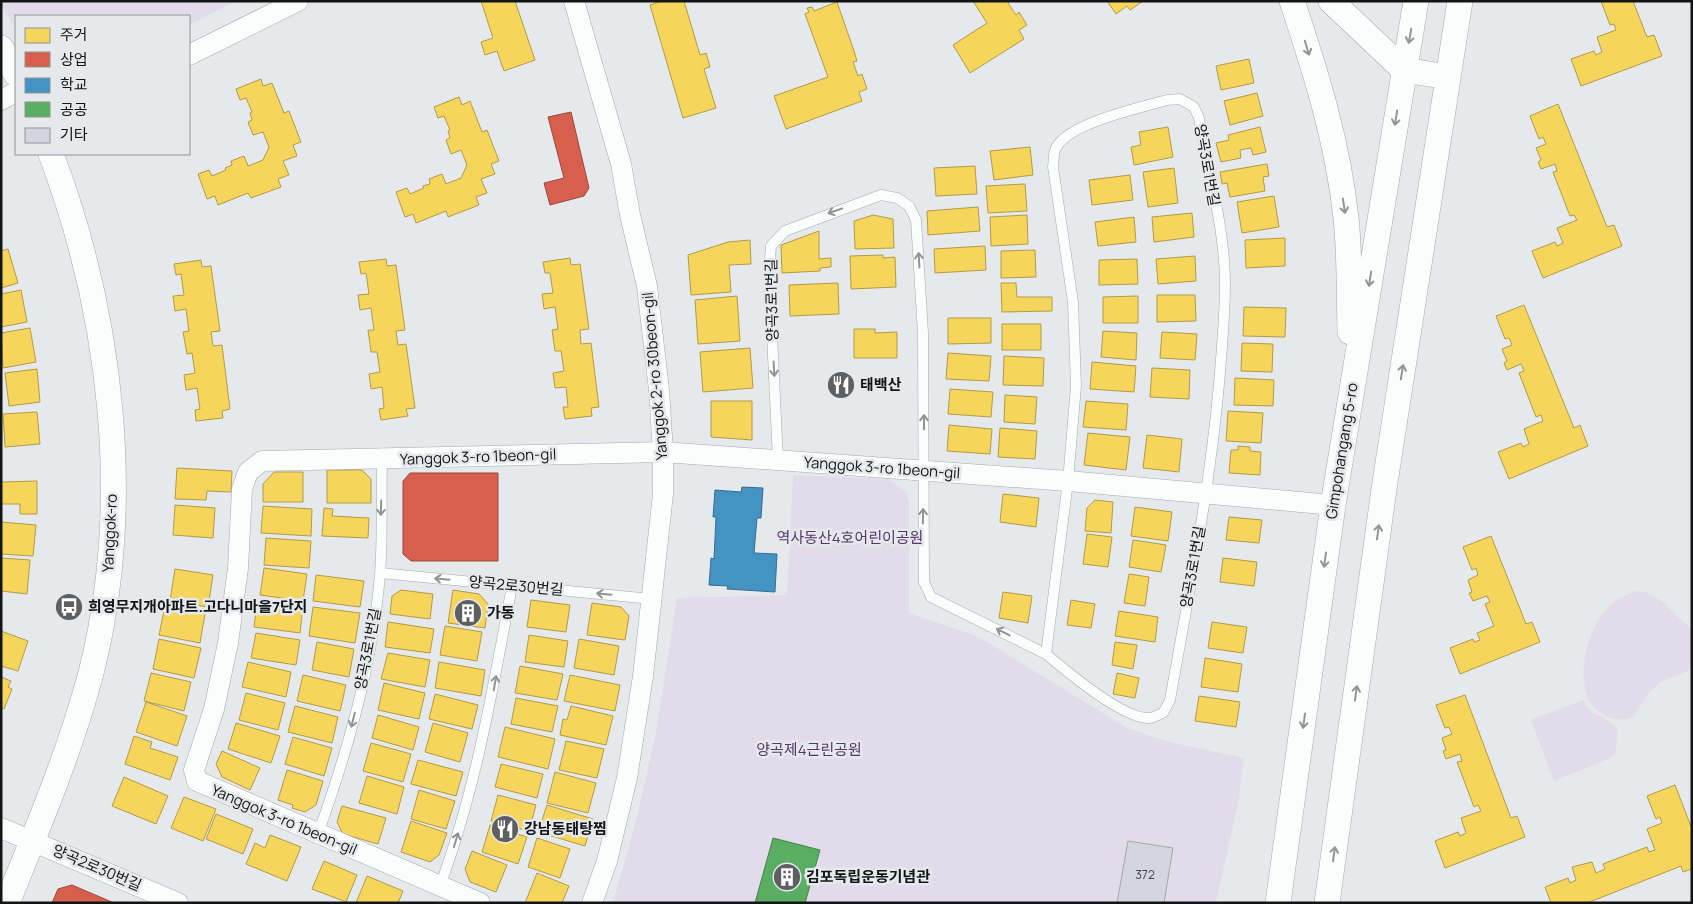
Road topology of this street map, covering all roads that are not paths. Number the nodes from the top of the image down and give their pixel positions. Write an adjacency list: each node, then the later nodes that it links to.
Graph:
1 (298, 1): 8 (street)
2 (574, 1): 16 (street, Yanggok 2-ro 30beon-gil)
3 (1292, 1): 15 (street, one-way to 15)
4 (1330, 1): 9 (street)
5 (1416, 1): 9 (street, Gimpohangang 5-ro, one-way to 9)
6 (1460, 1): 11 (street)
7 (1, 48): 10 (street)
8 (190, 55)
9 (1404, 70): 11 (street); 15 (street, Gimpohangang 5-ro, one-way to 15)
10 (15, 72)
11 (1448, 77): 36 (street, one-way to 11)
12 (15, 93): 13 (street)
13 (1, 100)
14 (51, 155): 29 (street, Yanggok-ro)
15 (1352, 386): 22 (street, Gimpohangang 5-ro)
16 (663, 452): 17 (street, Yanggok 3-ro 1beon-gil); 18 (street, Yanggok 3-ro 1beon-gil); 25 (street, Yanggok 2-ro 30beon-gil)
17 (382, 460): 23 (lane, 양곡3로1번길, one-way to 23); 28 (street, Yanggok 3-ro 1beon-gil)
18 (778, 461): 19 (street, Yanggok 3-ro 1beon-gil); 19 (lane, 양곡3로1번길, one-way to 18)
19 (924, 471): 20 (street, Yanggok 3-ro 1beon-gil); 26 (lane, 양곡3로1번길, one-way to 19)
20 (1068, 481): 21 (street, Yanggok 3-ro 1beon-gil); 21 (lane, 양곡3로1번길); 26 (lane, 양곡3로1번길)
21 (1205, 494): 22 (street, Yanggok 3-ro 1beon-gil); 26 (lane, 양곡3로1번길)
22 (1333, 505): 35 (street, Gimpohangang 5-ro, one-way to 35)
23 (380, 573): 24 (lane, 양곡2로30번길, one-way to 23); 28 (lane, 양곡3로1번길, one-way to 28)
24 (512, 586): 25 (lane, 양곡2로30번길, one-way to 24); 30 (lane, one-way to 24)
25 (652, 599): 34 (street, Yanggok 2-ro 30beon-gil)
26 (1046, 654)
27 (1, 828): 29 (street, 양곡2로30번길)
28 (318, 834): 30 (street, Yanggok 3-ro 1beon-gil)
29 (33, 841): 31 (street, 양곡2로30번길); 32 (street, Yanggok-ro)
30 (440, 886): 33 (street, Yanggok 3-ro 1beon-gil)
31 (166, 901)
32 (7, 903)
33 (480, 903)
34 (592, 903)
35 (1278, 903)
36 (1327, 903)

